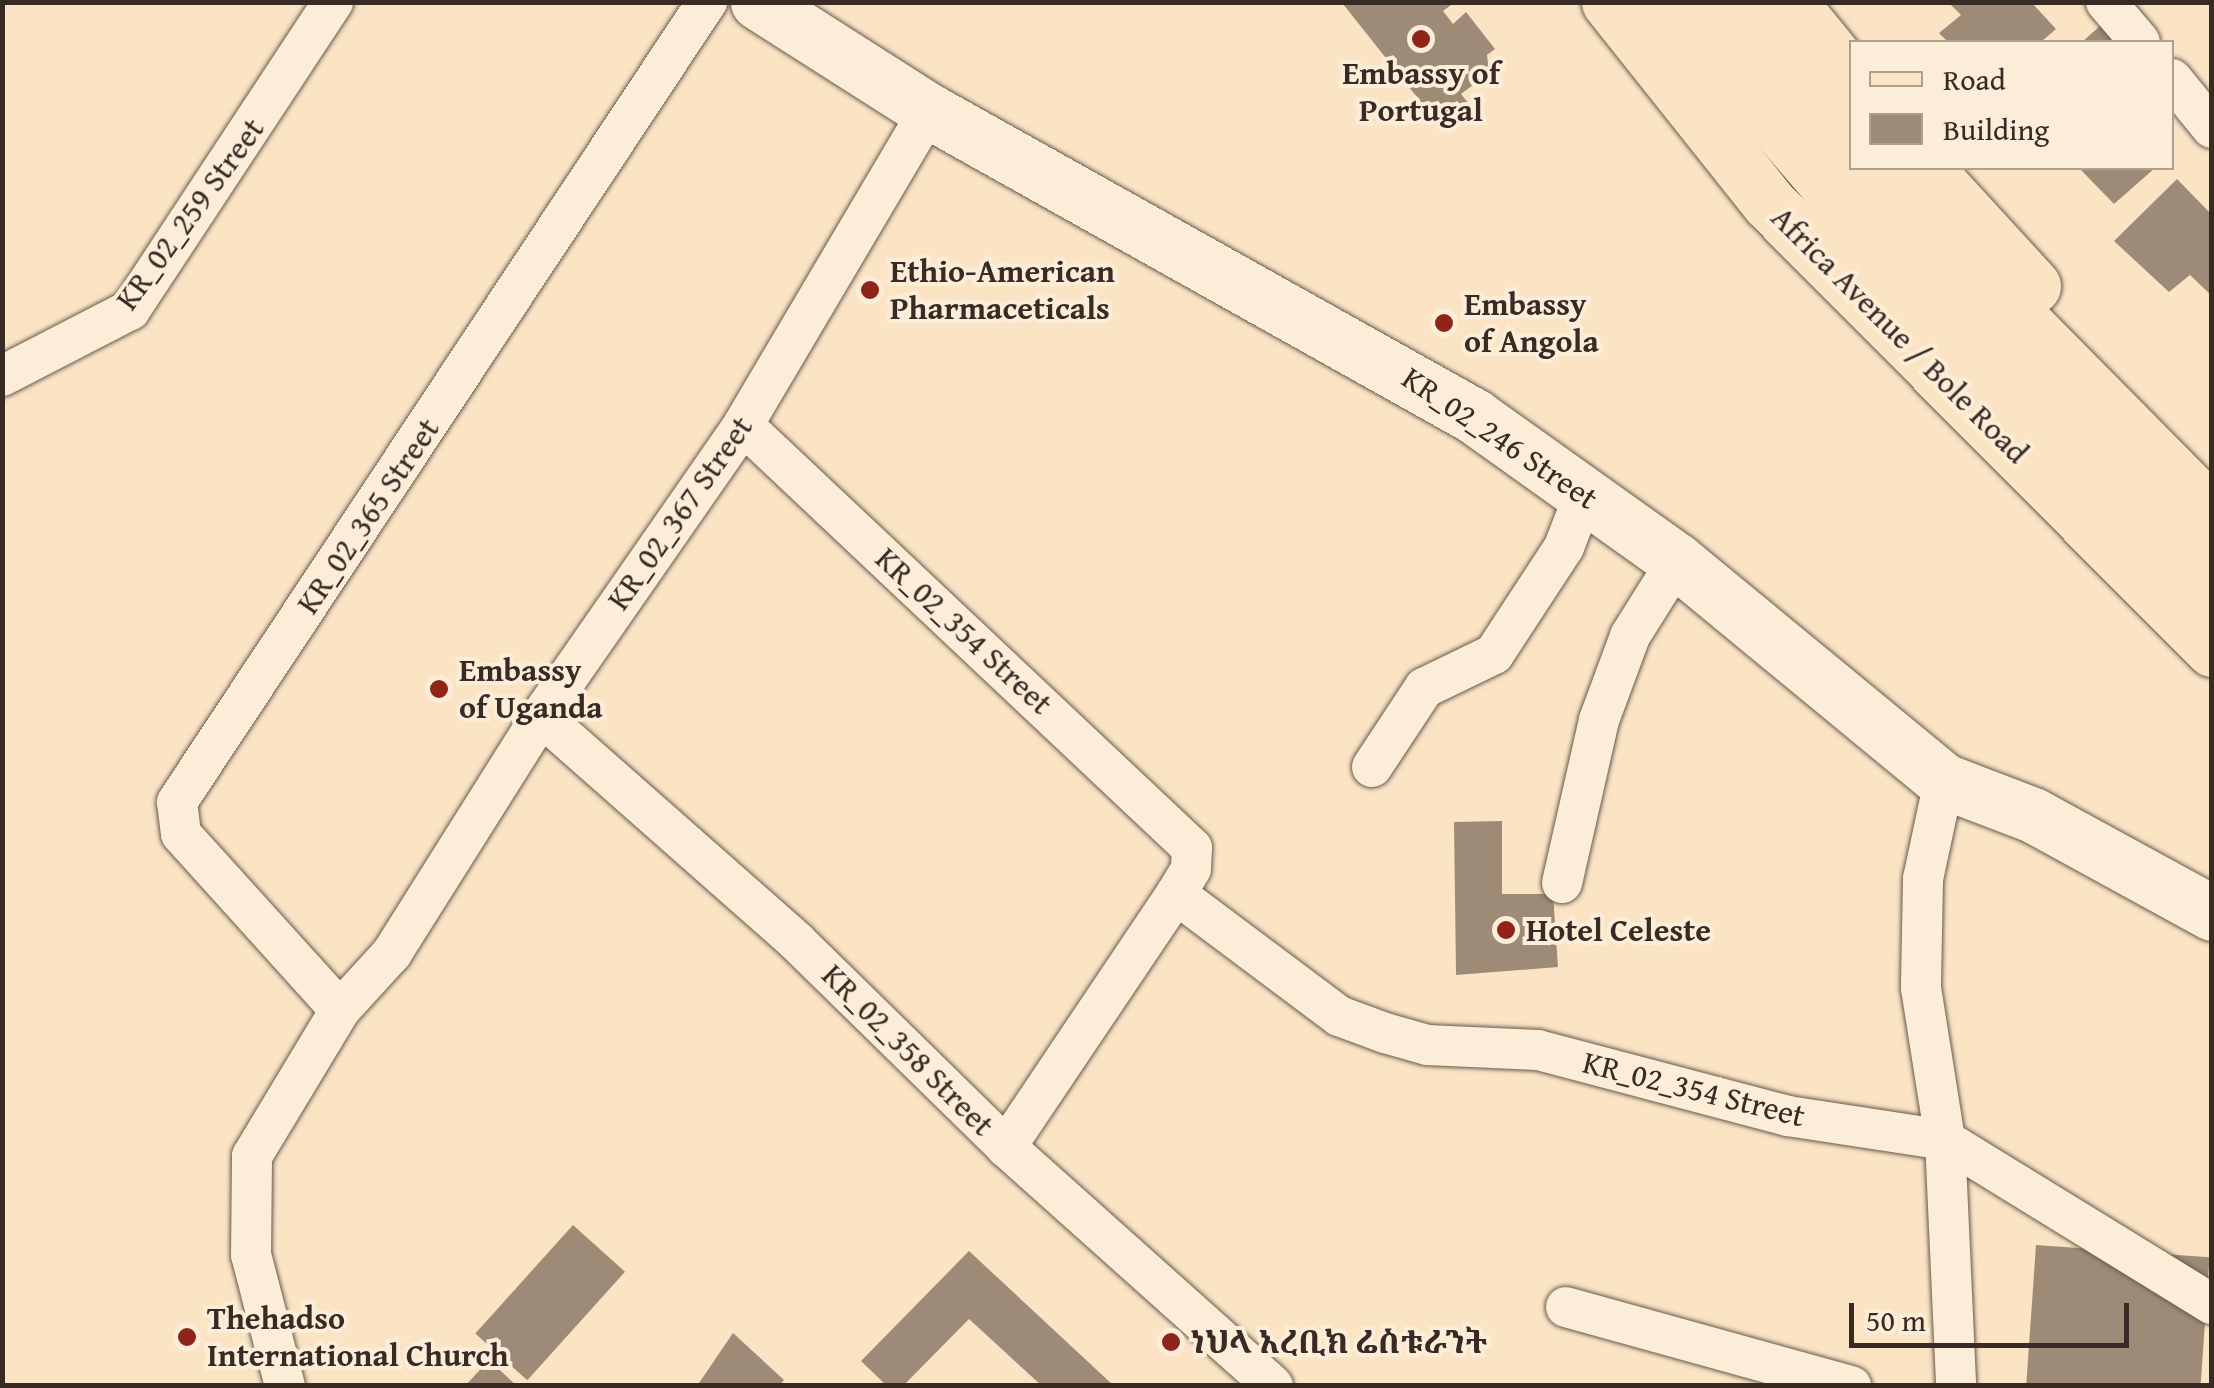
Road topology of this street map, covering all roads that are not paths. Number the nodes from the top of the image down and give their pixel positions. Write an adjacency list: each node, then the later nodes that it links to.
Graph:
1 (333, 2): 17 (street, KR_02_259 Street)
2 (707, 2): 31 (street, KR_02_365 Street)
3 (758, 2): 12 (street, KR_02_246 Street)
4 (1608, 2): 24 (main road, Africa Avenue / Bole Road)
5 (1671, 2): 23 (main road, Africa Avenue / Bole Road)
6 (1734, 2): 14 (main road)
7 (1789, 2): 10 (main road)
8 (2106, 2): 9 (street)
9 (2138, 40)
10 (1849, 75)
11 (2174, 82): 13 (street)
12 (929, 111): 18 (street, KR_02_367 Street); 20 (street, KR_02_246 Street)
13 (2212, 128)
14 (1849, 143)
15 (1873, 170): 21 (main road)
16 (1928, 170): 19 (main road)
17 (2, 376)
18 (743, 426): 25 (street, KR_02_367 Street); 29 (street, KR_02_354 Street)
19 (2212, 466)
20 (1584, 495): 22 (street, KR_02_246 Street); 26 (street)
21 (2212, 513)
22 (1676, 561): 27 (street, KR_02_246 Street); 28 (street)
23 (2212, 581)
24 (2212, 649)
25 (541, 716): 31 (street, KR_02_367 Street); 33 (street, KR_02_358 Street)
26 (1372, 768)
27 (1944, 781): 30 (street, KR_02_246 Street); 32 (street)
28 (1562, 882)
29 (1176, 894): 32 (street, KR_02_354 Street); 33 (street)
30 (2212, 913)
31 (340, 1010): 36 (street, KR_02_367 Street)
32 (1945, 1140): 34 (street, KR_02_354 Street); 39 (street)
33 (1006, 1147): 37 (street, KR_02_358 Street)
34 (2212, 1304)
35 (1566, 1307): 38 (street)
36 (285, 1386)
37 (1273, 1386)
38 (1851, 1386)
39 (1956, 1386)

